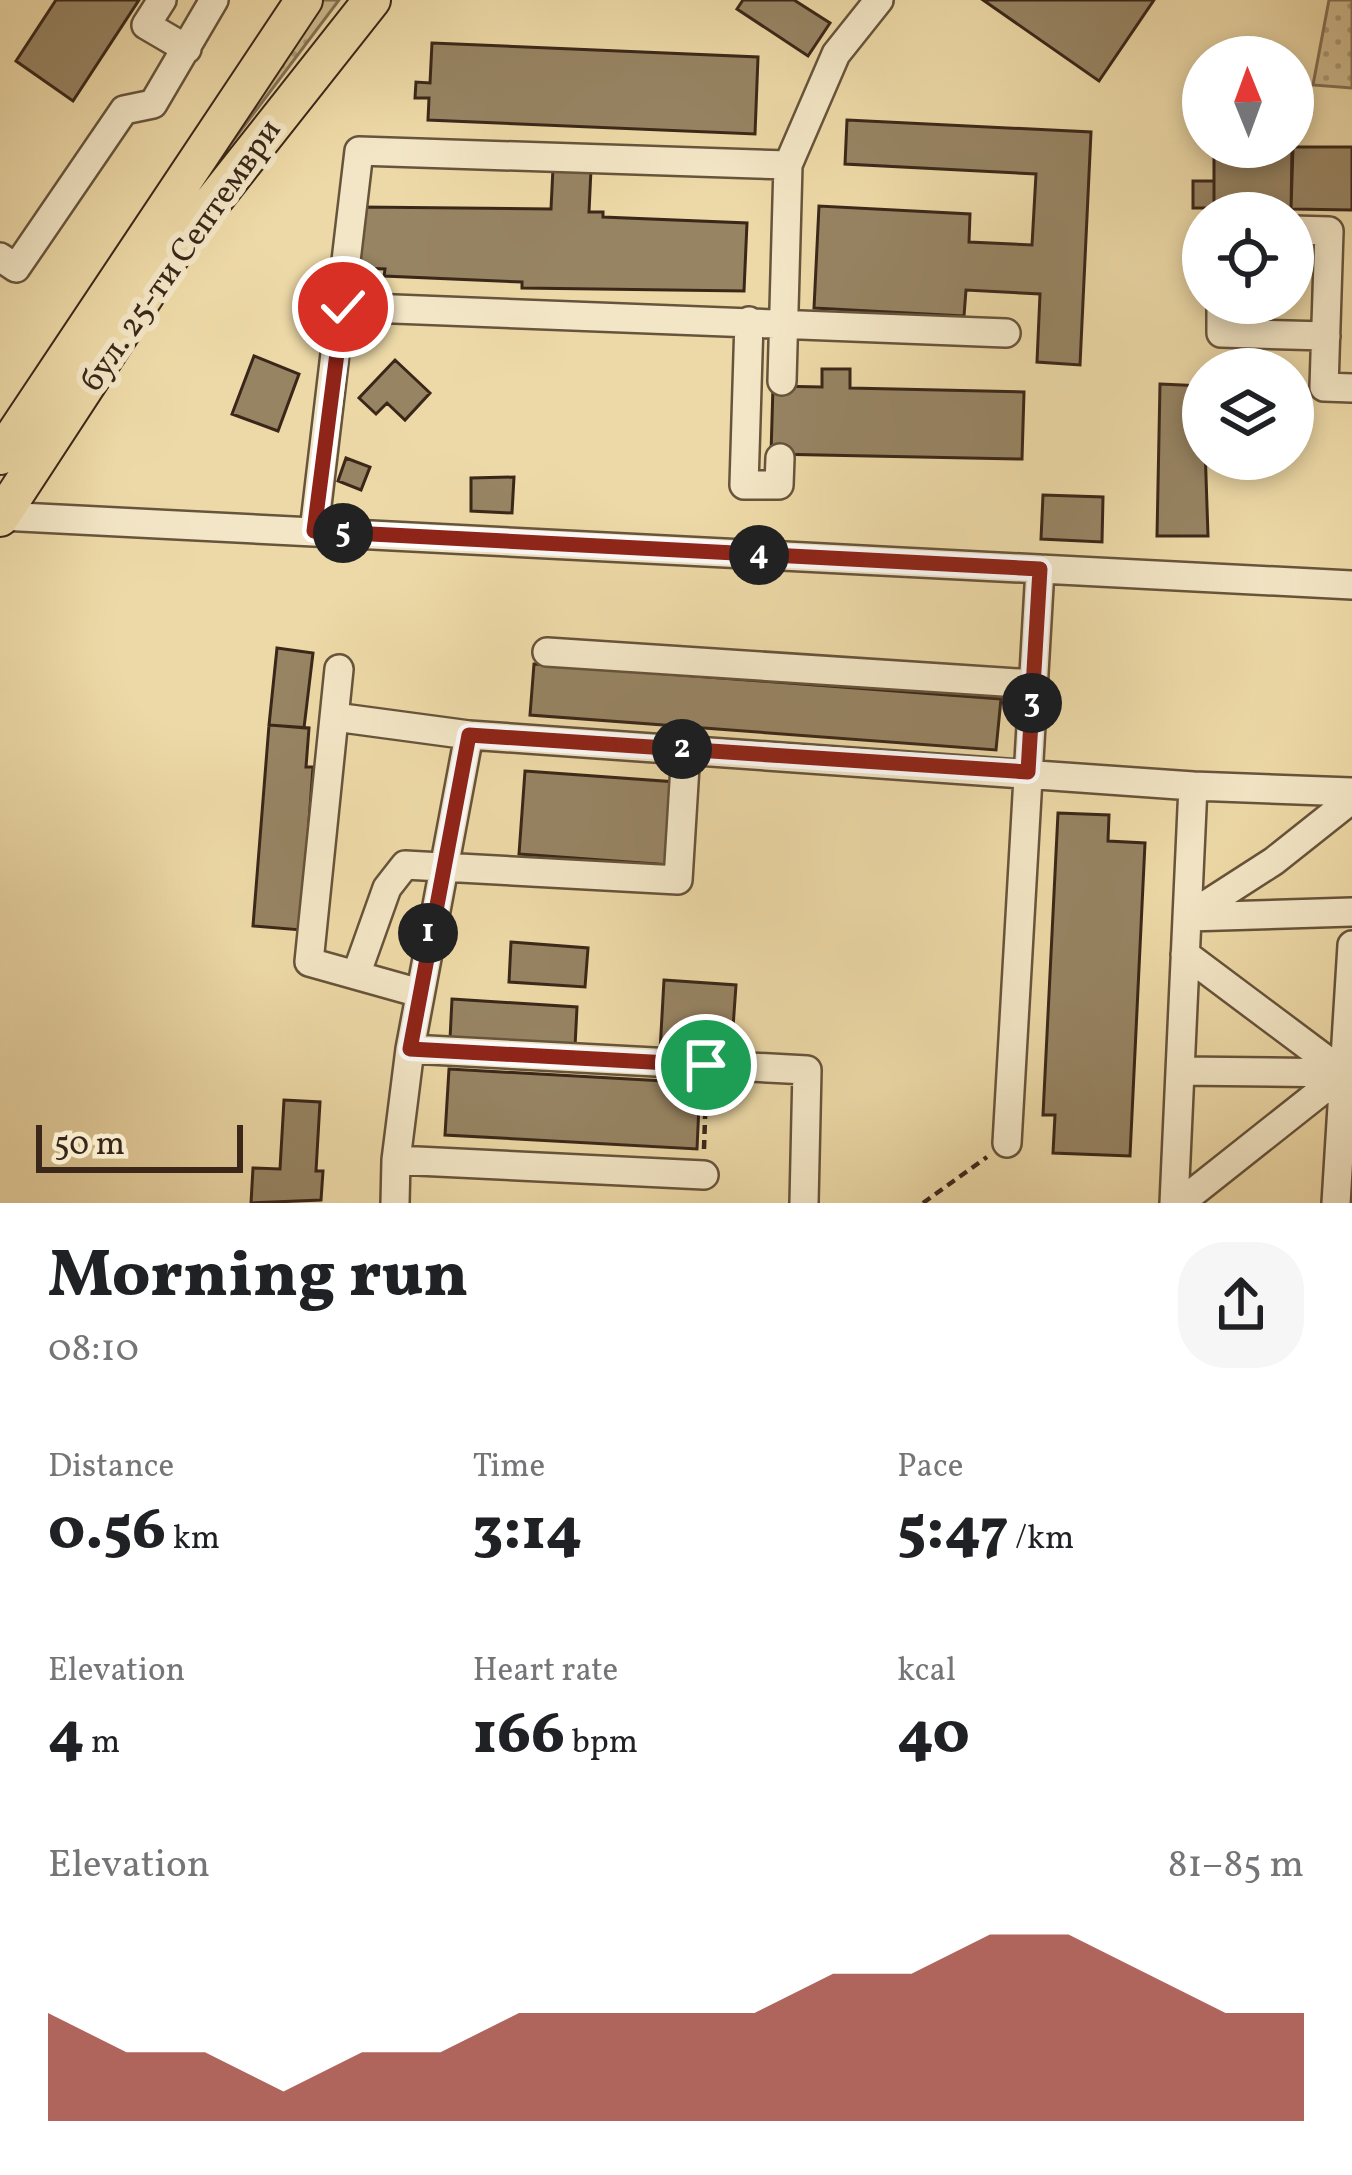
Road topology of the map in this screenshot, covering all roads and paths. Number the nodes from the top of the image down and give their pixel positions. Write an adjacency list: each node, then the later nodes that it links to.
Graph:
1 (162, 0): 6 (lane)
2 (214, 0): 6 (lane)
3 (304, 0): 18 (main road, бул. 25-ти Септември)
4 (371, 0): 20 (main road, бул. 25-ти Септември)
5 (867, 4): 7 (lane)
6 (187, 50): 9 (lane)
7 (788, 166): 10 (lane); 12 (lane)
8 (1314, 231): 15 (lane)
9 (6, 272)
10 (343, 307): 11 (lane); 21 (lane)
11 (749, 321): 12 (lane); 19 (lane)
12 (783, 322): 14 (lane); 16 (lane)
13 (1221, 324): 15 (lane)
14 (1006, 333)
15 (1326, 336): 17 (lane)
16 (782, 381)
17 (1352, 388)
18 (0, 457)
19 (780, 458)
20 (0, 517): 21 (lane)
21 (314, 531): 22 (lane)
22 (1040, 569): 23 (lane); 26 (lane)
23 (1352, 585)
24 (547, 652): 26 (lane)
25 (340, 669): 27 (lane)
26 (1033, 684): 30 (lane)
27 (334, 717): 28 (lane); 38 (lane)
28 (469, 735): 29 (lane); 33 (lane)
29 (686, 750): 30 (lane); 33 (lane)
30 (1028, 772): 31 (lane); 44 (lane)
31 (1193, 786): 32 (lane); 35 (lane)
32 (1352, 796): 35 (lane)
33 (442, 866): 38 (lane); 39 (lane)
34 (1352, 912): 35 (lane)
35 (1187, 917): 37 (lane)
36 (1352, 945): 43 (lane)
37 (1185, 954): 42 (lane); 43 (lane)
38 (356, 975): 39 (lane)
39 (416, 992): 40 (lane)
40 (410, 1049): 41 (lane); 45 (lane)
41 (706, 1065): 46 (path); 48 (lane)
42 (1180, 1071): 43 (lane); 50 (lane)
43 (1348, 1074): 50 (lane); 51 (lane)
44 (1007, 1143): 49 (path)
45 (396, 1160): 46 (lane); 47 (lane)
46 (704, 1174)
47 (395, 1203)
48 (804, 1203)
49 (923, 1203)
50 (1177, 1203)
51 (1336, 1203)

